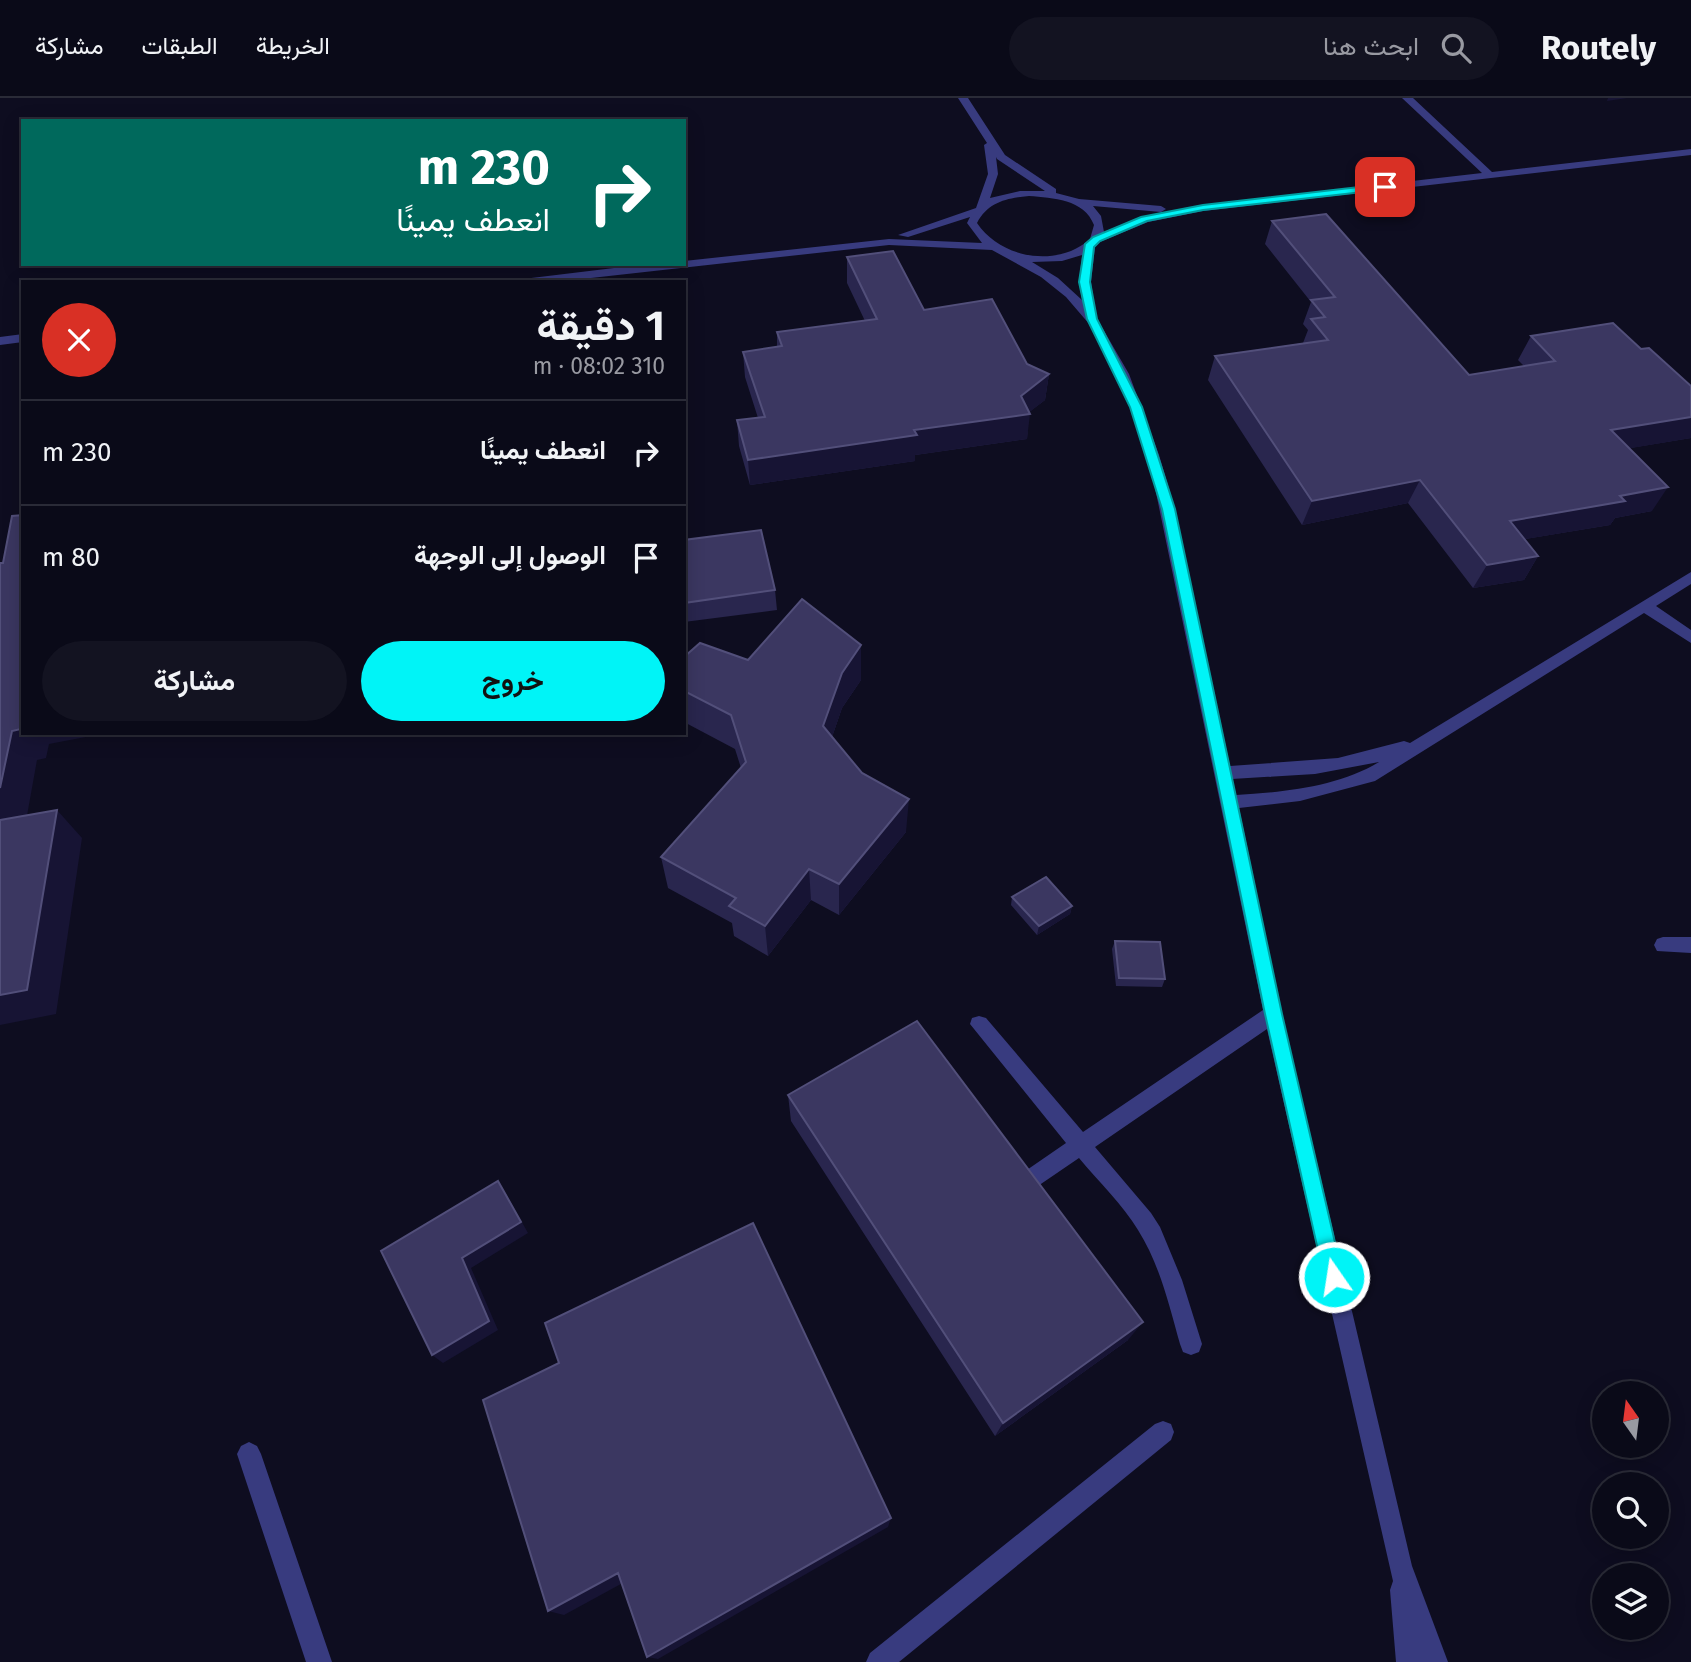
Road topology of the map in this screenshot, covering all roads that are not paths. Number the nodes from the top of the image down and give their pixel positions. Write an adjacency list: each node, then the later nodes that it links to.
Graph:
1 (963, 98): 3 (street)
2 (1407, 98): 5 (street)
3 (988, 141): 6 (street); 8 (street)
4 (1691, 152): 5 (street)
5 (1490, 175): 7 (street)
6 (1072, 200): 7 (street); 8 (street); 9 (street)
7 (1203, 208): 9 (street)
8 (979, 209): 10 (street); 11 (street)
9 (1093, 243): 12 (street); 16 (street)
10 (856, 244): 11 (street); 13 (street)
11 (991, 247): 12 (street)
12 (1007, 254): 16 (street)
13 (686, 264)
14 (662, 266): 15 (street)
15 (540, 280)
16 (1092, 319): 23 (street)
17 (21, 338): 18 (street)
18 (0, 341)
19 (1691, 577): 20 (street)
20 (1644, 605): 21 (street); 22 (street)
21 (1691, 638)
22 (1430, 737): 23 (street); 24 (street)
23 (1223, 773): 24 (street)
24 (1230, 802): 27 (street)
25 (1663, 945): 26 (street)
26 (1691, 945)
27 (1273, 1014): 29 (street); 34 (street)
28 (979, 1024): 29 (street)
29 (1082, 1145): 30 (street); 31 (street)
30 (1028, 1181)
31 (1191, 1343)
32 (1163, 1432): 36 (street)
33 (249, 1454): 35 (street)
34 (1400, 1566): 37 (street); 38 (street)
35 (319, 1662)
36 (879, 1662)
37 (1409, 1662)
38 (1435, 1662)

